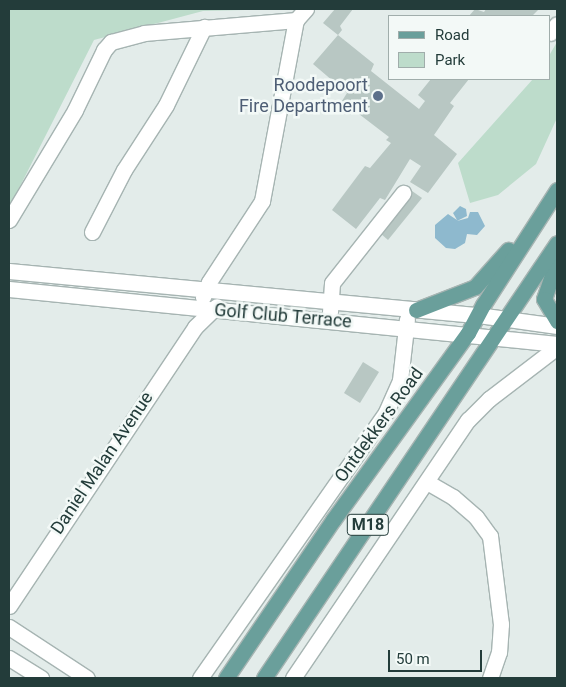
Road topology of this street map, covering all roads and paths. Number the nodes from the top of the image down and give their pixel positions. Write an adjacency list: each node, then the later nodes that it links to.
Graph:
1 (301, 14): 2 (street); 12 (street, Daniel Malan Avenue)
2 (204, 27): 6 (street); 7 (street)
3 (557, 190): 5 (main road, Ontdekkers Road / M18)
4 (403, 192): 14 (street)
5 (545, 208): 16 (main road); 17 (main road, Ontdekkers Road / M18)
6 (9, 220)
7 (92, 232)
8 (557, 243): 19 (main road, M18)
9 (557, 260): 21 (main road)
10 (9, 271): 12 (street, Golf Club Terrace)
11 (9, 289): 18 (street, Golf Club Terrace)
12 (205, 290): 13 (street, Golf Club Terrace); 18 (street, Daniel Malan Avenue)
13 (223, 292): 14 (street, Golf Club Terrace); 15 (street)
14 (330, 302): 16 (street, Golf Club Terrace); 20 (street)
15 (216, 310): 18 (street, Daniel Malan Avenue); 20 (street, Golf Club Terrace)
16 (412, 310): 17 (street, Golf Club Terrace); 23 (street, Ontdekkers Road)
17 (478, 315): 19 (street, Golf Club Terrace); 24 (main road, Ontdekkers Road / M18)
18 (199, 316): 28 (street, Daniel Malan Avenue)
19 (506, 319): 22 (street, Golf Club Terrace); 25 (main road, M18)
20 (330, 321): 23 (street, Golf Club Terrace)
21 (557, 321)
22 (557, 326)
23 (407, 328): 24 (street, Golf Club Terrace); 33 (street, Ontdekkers Road)
24 (468, 333): 25 (street, Golf Club Terrace); 34 (main road, Ontdekkers Road / M18)
25 (495, 336): 26 (street, Golf Club Terrace); 35 (main road, M18)
26 (557, 346): 27 (street)
27 (427, 482): 36 (street); 37 (street)
28 (9, 606)
29 (9, 627): 32 (street)
30 (9, 658): 31 (street)
31 (41, 678)
32 (87, 678)
33 (200, 678)
34 (226, 678)
35 (264, 678)
36 (293, 678)
37 (490, 678)

